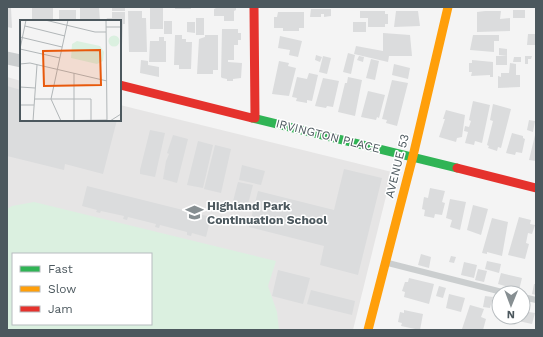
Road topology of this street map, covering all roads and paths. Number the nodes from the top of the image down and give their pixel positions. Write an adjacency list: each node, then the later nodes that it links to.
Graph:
1 (254, 7): 6 (street)
2 (448, 7): 7 (street, AVENUE 53)
3 (7, 58): 4 (street)
4 (20, 61)
5 (121, 85): 6 (street, IRVINGTON PLACE)
6 (255, 118): 7 (street, IRVINGTON PLACE)
7 (413, 156): 8 (street, IRVINGTON PLACE); 9 (street, AVENUE 53)
8 (536, 188)
9 (385, 263): 10 (lane); 11 (street, AVENUE 53)
10 (491, 289)
11 (368, 330)

